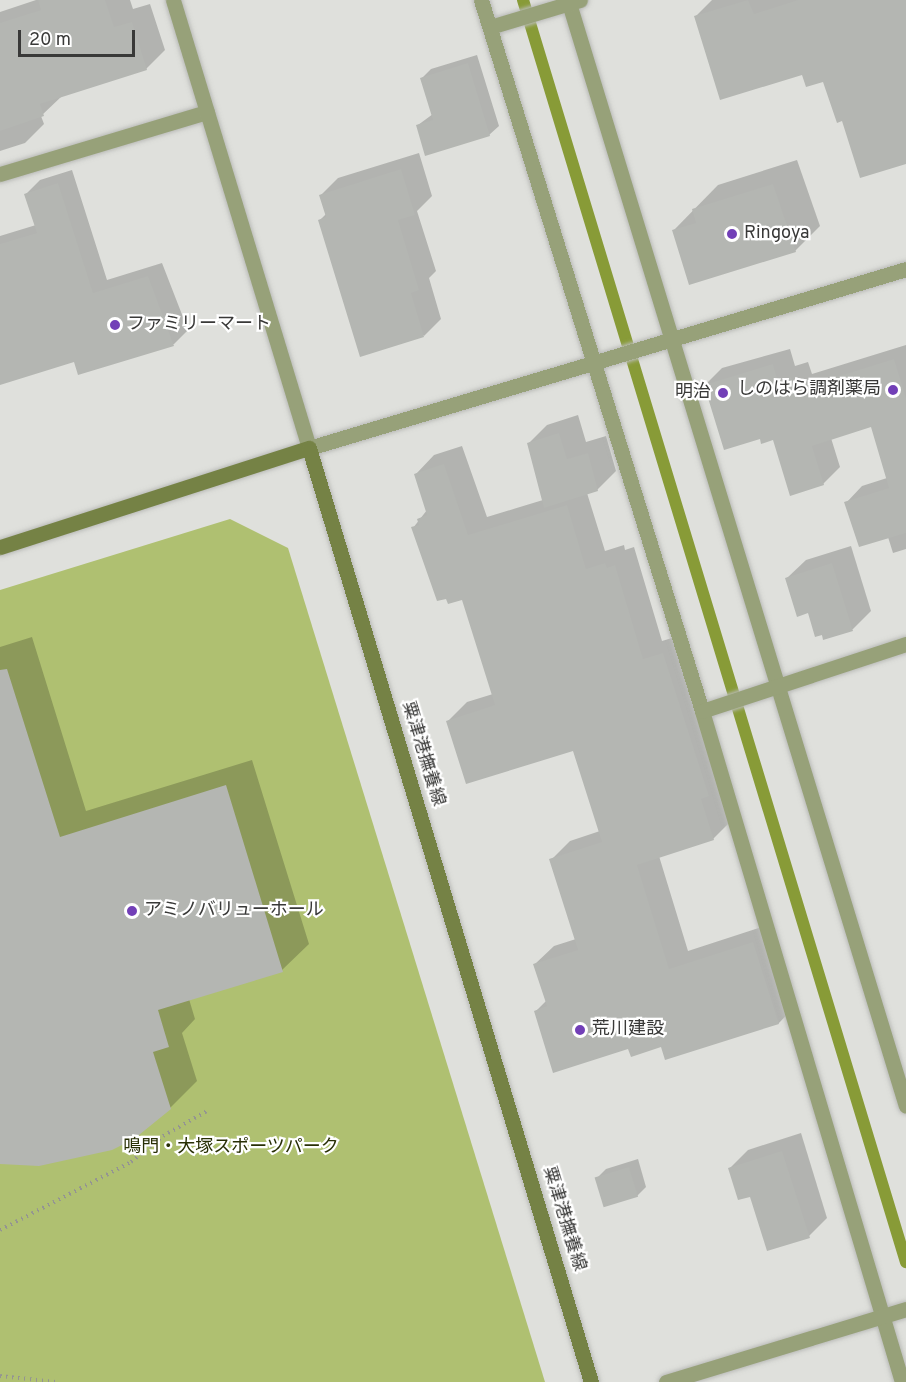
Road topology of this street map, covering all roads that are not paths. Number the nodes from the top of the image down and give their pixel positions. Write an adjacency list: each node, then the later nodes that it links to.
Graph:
1 (173, 0): 5 (street)
2 (482, 0): 4 (street)
3 (569, 2): 4 (street); 8 (street)
4 (495, 25): 9 (street)
5 (207, 112): 6 (street); 10 (street)
6 (0, 174)
7 (906, 269): 8 (street)
8 (666, 342): 9 (street); 13 (street)
9 (596, 364): 10 (street); 14 (street)
10 (309, 448): 11 (main road); 18 (main road, 粟津港撫養線)
11 (0, 547)
12 (906, 644): 13 (street)
13 (772, 686): 14 (street); 15 (street)
14 (706, 709): 17 (street)
15 (906, 1106)
16 (906, 1309): 17 (street)
17 (886, 1316): 19 (street); 20 (street)
18 (591, 1382)
19 (666, 1382)
20 (903, 1382)

